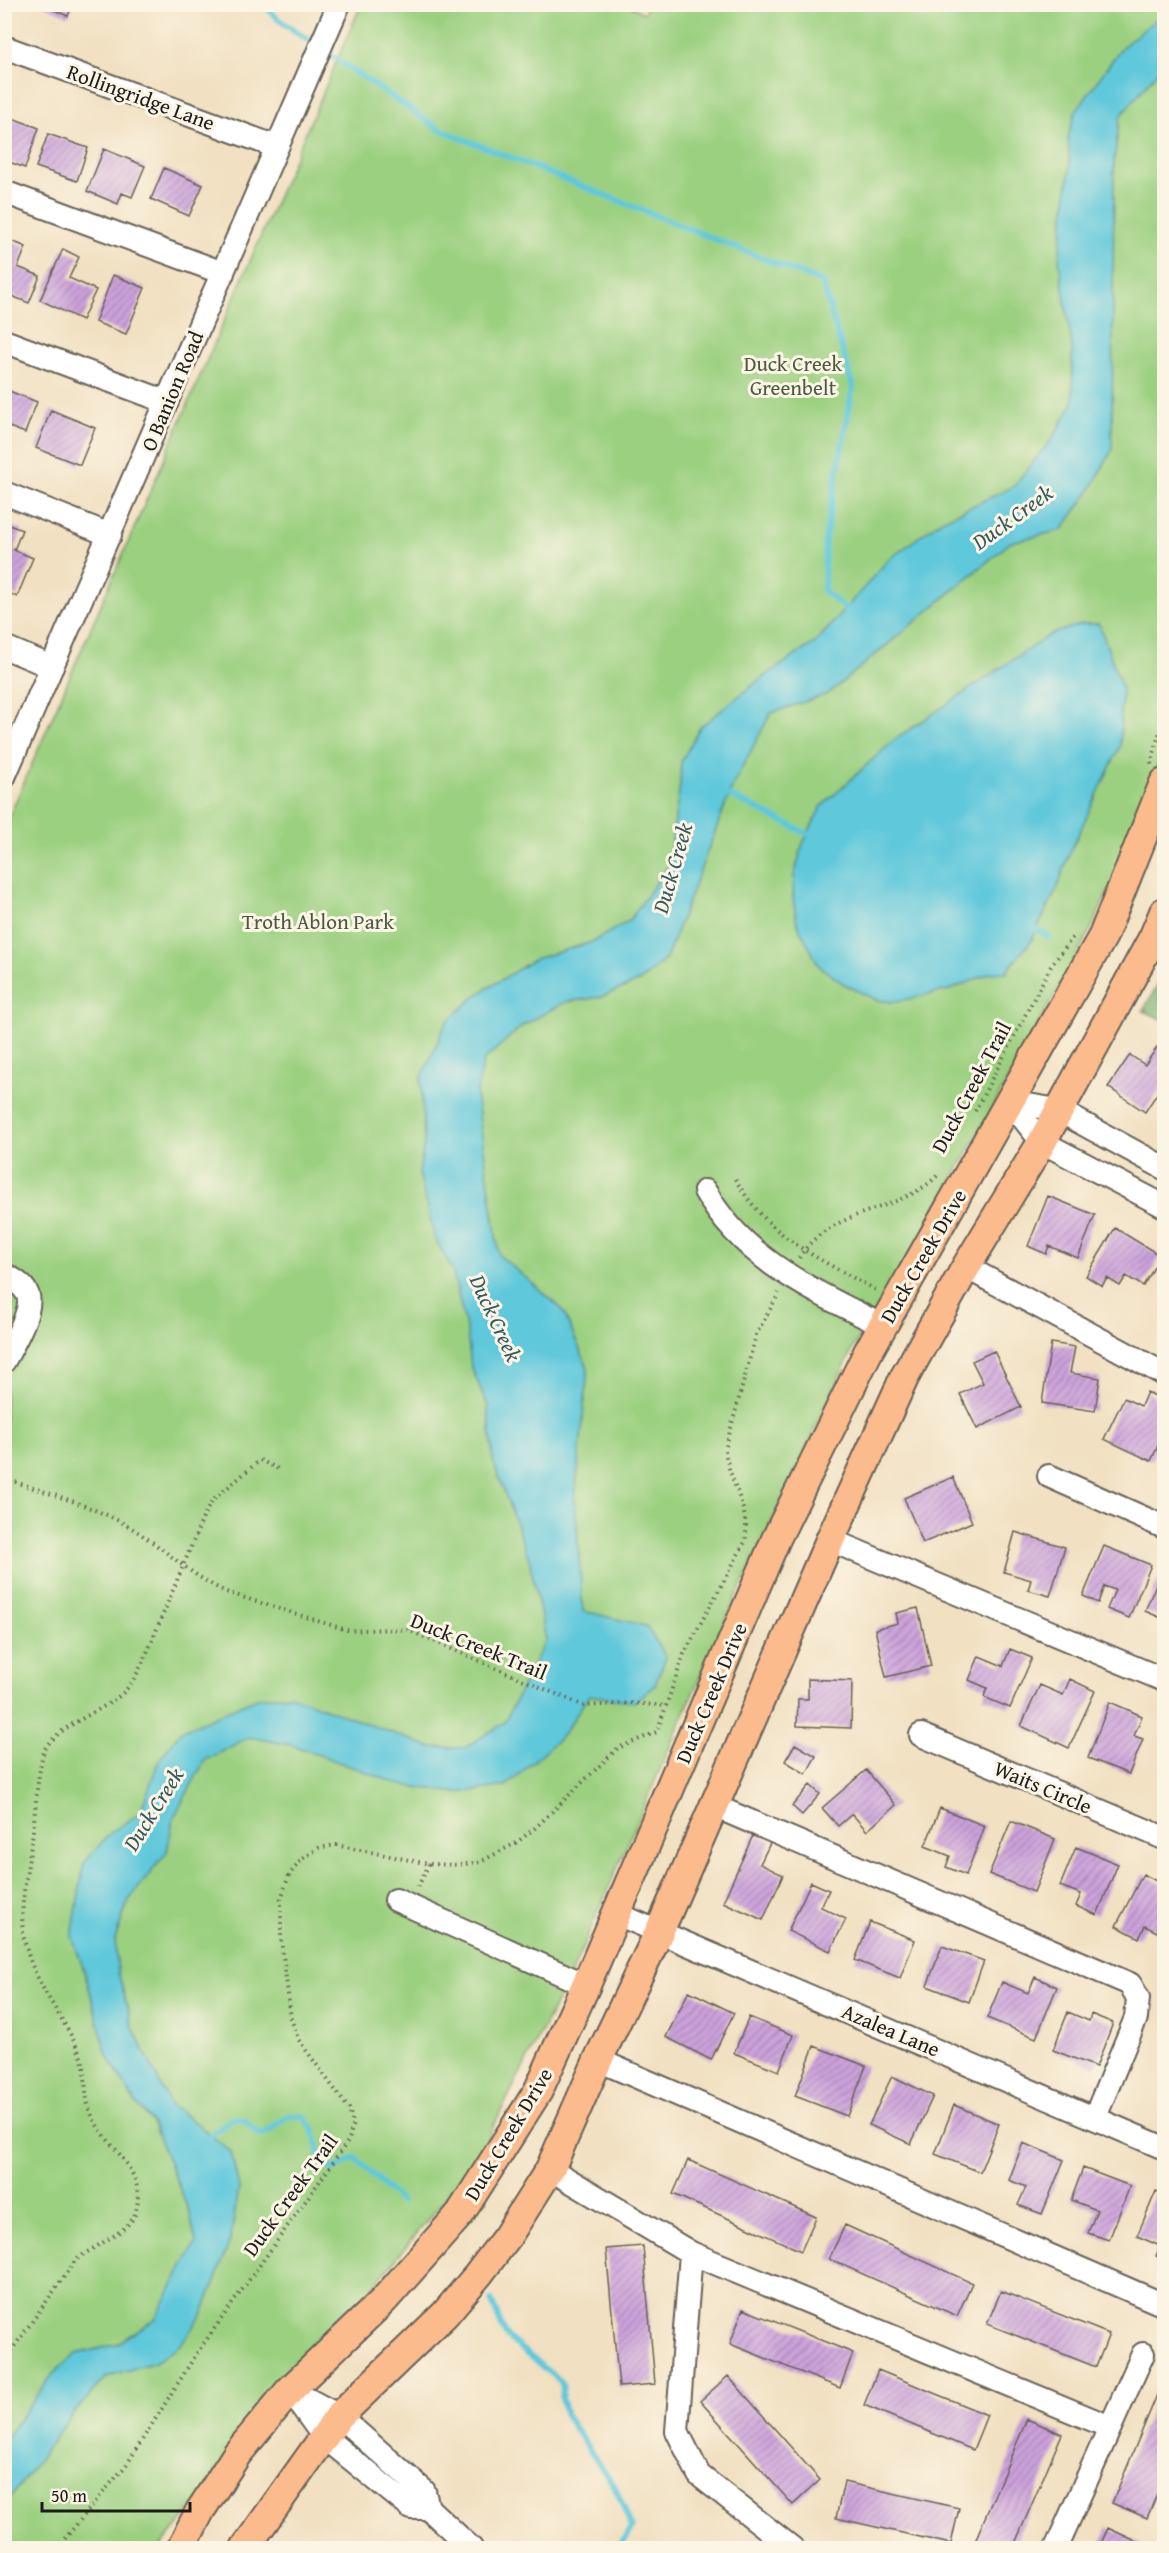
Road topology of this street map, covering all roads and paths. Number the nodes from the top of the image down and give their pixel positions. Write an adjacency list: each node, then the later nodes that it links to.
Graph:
1 (339, 4): 3 (street, O Banion Road)
2 (4, 47): 3 (street, Rollingridge Lane)
3 (277, 147): 5 (street, O Banion Road)
4 (4, 192): 5 (street)
5 (223, 273): 7 (street, O Banion Road)
6 (4, 341): 7 (street)
7 (167, 402): 9 (street, O Banion Road)
8 (4, 493): 9 (street)
9 (110, 535): 11 (street, O Banion Road)
10 (4, 647): 11 (street)
11 (52, 668): 13 (street, O Banion Road)
12 (1164, 716): 14 (path)
13 (4, 777)
14 (1159, 788): 17 (main road, Duck Creek Drive)
15 (1164, 912): 18 (main road, Duck Creek Drive)
16 (1077, 931): 19 (path, Duck Creek Trail)
17 (1010, 1102): 18 (street); 20 (street); 33 (main road, Duck Creek Drive)
18 (1058, 1110): 20 (main road, Duck Creek Drive); 21 (street)
19 (972, 1117)
20 (1042, 1142): 27 (street); 29 (main road, Duck Creek Drive)
21 (1164, 1168)
22 (942, 1171): 24 (path, Duck Creek Trail)
23 (735, 1179): 28 (path)
24 (929, 1184): 26 (path); 28 (path, Duck Creek Trail)
25 (705, 1191): 31 (street)
26 (928, 1193)
27 (1164, 1206)
28 (804, 1250): 31 (path, Duck Creek Trail); 32 (path)
29 (966, 1267): 35 (street); 40 (main road, Duck Creek Drive)
30 (4, 1274): 34 (street)
31 (788, 1276): 33 (street); 43 (path, Duck Creek Trail)
32 (879, 1291)
33 (883, 1326): 49 (main road, Duck Creek Drive)
34 (4, 1360)
35 (1164, 1374)
36 (278, 1469): 41 (path)
37 (1049, 1476): 39 (street)
38 (4, 1478): 41 (path, Duck Creek Trail)
39 (1164, 1527)
40 (830, 1540): 42 (street); 45 (main road, Duck Creek Drive)
41 (183, 1564): 43 (path, Duck Creek Trail); 59 (path)
42 (1164, 1680)
43 (667, 1706): 47 (path, Duck Creek Trail)
44 (921, 1735): 46 (street, Waits Circle)
45 (712, 1805): 50 (main road, Duck Creek Drive); 53 (street)
46 (1164, 1838)
47 (429, 1864): 48 (path); 63 (path, Duck Creek Trail)
48 (403, 1903): 51 (street)
49 (616, 1914): 50 (street, Azalea Lane); 51 (main road, Duck Creek Drive)
50 (658, 1932): 52 (main road, Duck Creek Drive); 53 (street, Azalea Lane)
51 (586, 1984): 60 (main road, Duck Creek Drive)
52 (597, 2060): 55 (main road, Duck Creek Drive); 57 (street)
53 (1095, 2118): 54 (street, Azalea Lane)
54 (1164, 2148)
55 (550, 2169): 56 (street); 61 (main road, Duck Creek Drive)
56 (691, 2253): 62 (street); 67 (street)
57 (1164, 2305)
58 (1143, 2354): 62 (street)
59 (4, 2361)
60 (290, 2390): 61 (street); 64 (main road, Duck Creek Drive)
61 (331, 2426): 65 (main road, Duck Creek Drive); 66 (street)
62 (1110, 2427): 68 (street)
63 (57, 2548)
64 (181, 2548)
65 (245, 2548)
66 (471, 2548)
67 (792, 2548)
68 (1056, 2548)

